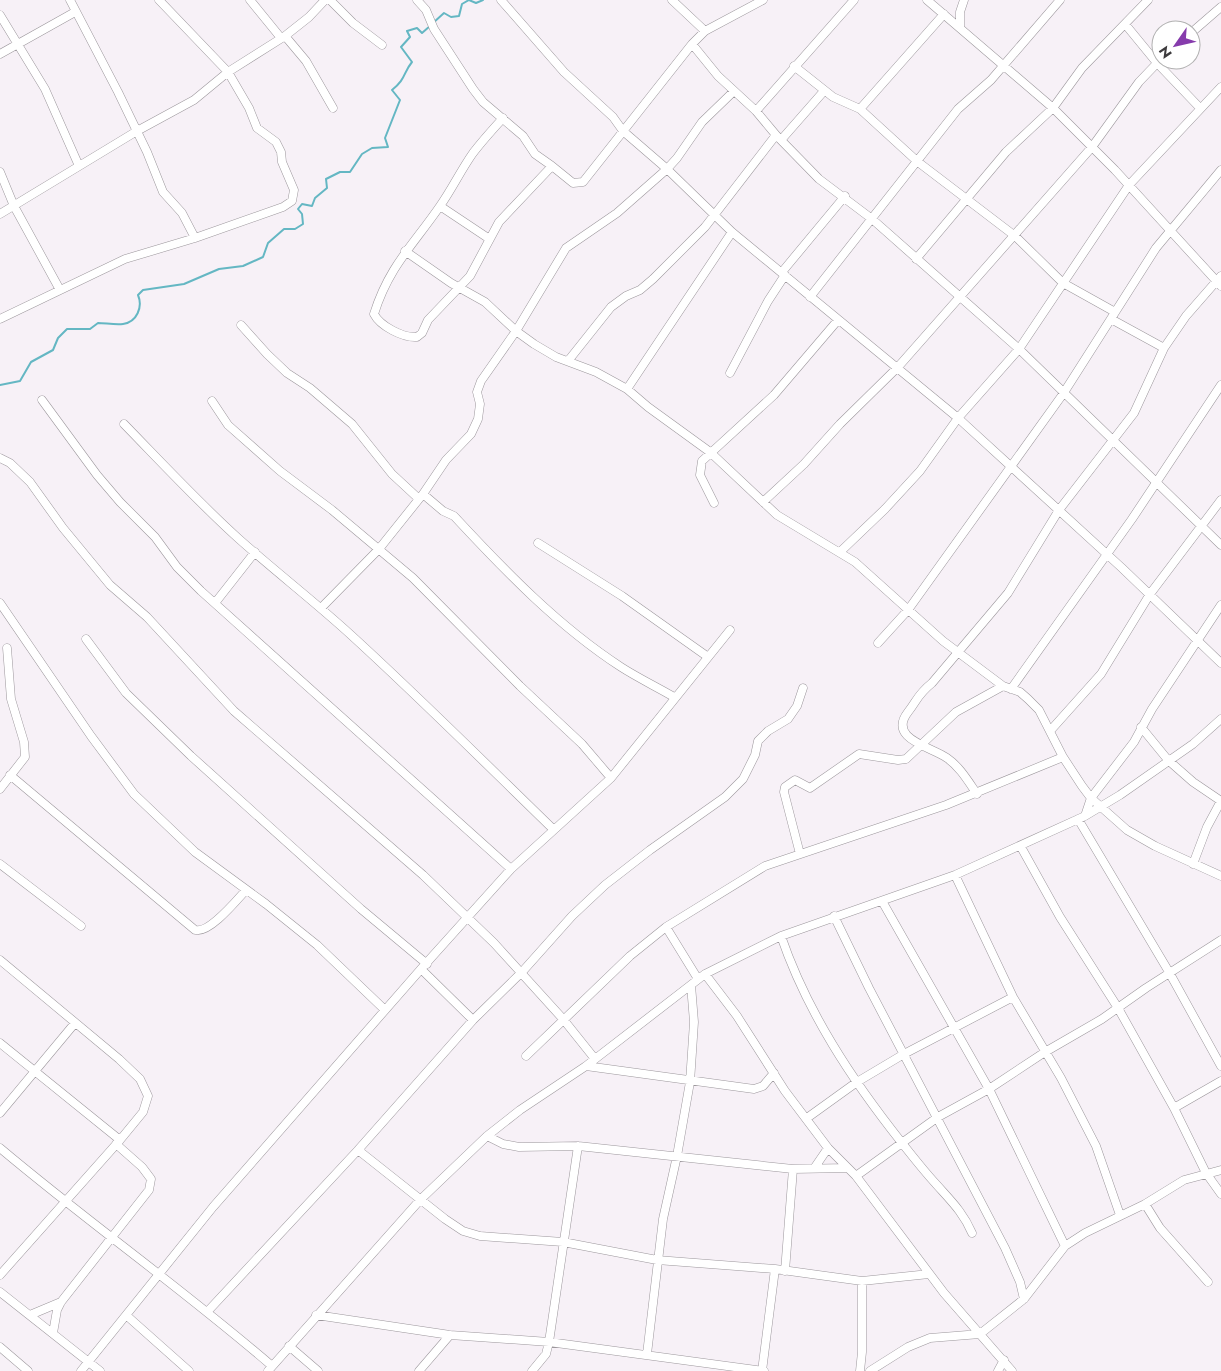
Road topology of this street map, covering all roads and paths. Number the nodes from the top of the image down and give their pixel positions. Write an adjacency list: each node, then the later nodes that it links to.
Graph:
1 (70, 0): 16 (street)
2 (159, 0): 33 (street)
3 (250, 0): 23 (street)
4 (325, 0): 23 (street)
5 (330, 0): 26 (street)
6 (417, 0): 42 (street)
7 (502, 0): 44 (street)
8 (672, 0): 22 (street)
9 (763, 0): 22 (street)
10 (854, 0): 29 (street)
11 (928, 0): 17 (street)
12 (964, 0): 21 (street)
13 (1060, 0): 30 (street)
14 (1148, 0): 19 (street)
15 (1221, 7): 20 (street)
16 (75, 12): 24 (street); 43 (street)
17 (944, 14): 21 (street); 40 (street)
18 (0, 16): 24 (street)
19 (1125, 24): 27 (street); 38 (street)
20 (1201, 24)
21 (960, 26): 30 (street)
22 (705, 31): 25 (street)
23 (283, 37): 33 (street); 37 (street)
24 (17, 44): 28 (street); 48 (street)
25 (692, 44): 35 (street); 44 (street)
26 (382, 45)
27 (1151, 52)
28 (0, 54)
29 (794, 66): 36 (street); 41 (street)
30 (1003, 66): 38 (street); 47 (street)
31 (1151, 69): 46 (street)
32 (1167, 70): 39 (street)
33 (228, 72): 43 (street); 64 (street)
34 (1221, 87): 39 (street)
35 (733, 92): 41 (street); 50 (street)
36 (824, 92): 40 (street); 45 (street)
37 (333, 108)
38 (1052, 108): 46 (street); 55 (street)
39 (1200, 108): 53 (street)
40 (860, 109): 47 (street)
41 (756, 111): 45 (street)
42 (503, 118): 49 (street); 57 (street)
43 (137, 131): 48 (street); 64 (street)
44 (623, 131): 49 (street); 50 (street)
45 (778, 138): 54 (street); 58 (street)
46 (1092, 147): 53 (street); 63 (street)
47 (918, 162): 55 (street); 60 (street)
48 (79, 166): 56 (street)
49 (552, 166): 65 (street)
50 (667, 168): 58 (street); 79 (street)
51 (1221, 170): 61 (street)
52 (0, 172): 56 (street)
53 (1129, 185): 61 (street); 70 (street)
54 (845, 196): 60 (street); 68 (street)
55 (966, 198): 63 (street); 67 (street)
56 (14, 206): 59 (street); 72 (street)
57 (440, 206): 65 (street); 66 (street)
58 (714, 213): 62 (street); 82 (street)
59 (0, 214)
60 (872, 219): 67 (street); 73 (street)
61 (1170, 230): 69 (street); 75 (street)
62 (732, 232): 68 (street); 86 (street)
63 (1015, 236): 70 (street); 74 (street)
64 (195, 238): 72 (street)
65 (488, 238): 71 (street)
66 (404, 251): 71 (street); 71 (street)
67 (916, 259): 74 (street)
68 (784, 274): 73 (street); 84 (street)
69 (1220, 281): 80 (street)
70 (1063, 282): 75 (street); 81 (street)
71 (461, 287): 79 (street)
72 (60, 290): 76 (street)
73 (810, 297): 77 (street)
74 (958, 297): 81 (street); 83 (street)
75 (1113, 316): 80 (street); 87 (street)
76 (0, 319)
77 (838, 320): 83 (street); 94 (street)
78 (242, 325): 98 (street)
79 (516, 331): 82 (street); 98 (street)
80 (1164, 348): 93 (street)
81 (1019, 349): 87 (street); 91 (street)
82 (568, 361): 86 (street)
83 (898, 367): 91 (street); 100 (street)
84 (730, 373)
85 (1221, 385): 88 (street)
86 (627, 389): 94 (street)
87 (1064, 394): 93 (street); 96 (street)
88 (1218, 397): 97 (street)
89 (42, 400): 112 (street)
90 (212, 401): 106 (street)
91 (958, 418): 96 (street); 108 (street)
92 (124, 424): 107 (street)
93 (1113, 441): 97 (street); 102 (street)
94 (710, 452): 100 (street); 101 (street)
95 (0, 458): 153 (street)
96 (1010, 468): 102 (street); 115 (street)
97 (1156, 482): 103 (street); 109 (street)
98 (421, 496): 106 (street); 127 (street)
99 (1221, 500): 103 (street)
100 (763, 502): 108 (street)
101 (714, 503)
102 (1059, 510): 109 (street); 121 (street)
103 (1202, 528): 105 (street); 110 (street)
104 (538, 543): 122 (street)
105 (1221, 545)
106 (379, 549): 114 (street); 135 (street)
107 (255, 552): 112 (street); 114 (street)
108 (840, 552): 115 (street)
109 (1106, 554): 110 (street); 126 (street)
110 (1150, 594): 118 (street); 130 (street)
111 (0, 603): 150 (street)
112 (215, 603): 147 (street)
113 (1221, 605): 118 (street)
114 (321, 608): 142 (street)
115 (908, 610): 119 (street); 121 (street)
116 (730, 630): 122 (street)
117 (86, 639): 159 (street)
118 (1198, 640): 123 (street); 129 (street)
119 (878, 643)
120 (7, 648): 134 (street)
121 (960, 652): 124 (street); 131 (street)
122 (708, 657): 127 (street)
123 (1221, 663)
124 (1002, 686): 126 (street); 131 (street)
125 (803, 688): 160 (street)
126 (1011, 688): 130 (street)
127 (674, 697): 135 (street)
128 (1221, 719): 133 (street)
129 (1141, 727): 133 (street); 138 (street)
130 (1050, 731): 132 (street)
131 (922, 746): 137 (street); 144 (street)
132 (1063, 757): 137 (street); 138 (street)
133 (1168, 760): 139 (street); 140 (street)
134 (10, 775): 136 (street); 150 (street)
135 (611, 778): 142 (street)
136 (0, 789)
137 (977, 794): 144 (street)
138 (1091, 798): 140 (street); 141 (street)
139 (1221, 801): 146 (street)
140 (1101, 807): 141 (street); 146 (street)
141 (1081, 817): 143 (street); 161 (street)
142 (553, 829): 147 (street)
143 (1021, 847): 148 (street); 165 (street)
144 (800, 854): 155 (street)
145 (0, 864): 154 (street)
146 (1193, 864): 149 (street)
147 (511, 869): 153 (street)
148 (955, 876): 151 (street); 164 (street)
149 (1221, 876)
150 (246, 890): 166 (street)
151 (882, 901): 152 (street); 170 (street)
152 (834, 916): 156 (street); 173 (street)
153 (467, 917): 159 (street); 160 (street)
154 (81, 926)
155 (666, 927): 162 (street); 167 (street)
156 (781, 936): 162 (street); 182 (street)
157 (1221, 940): 161 (street)
158 (0, 960): 169 (street)
159 (424, 966): 166 (street); 168 (street)
160 (522, 972): 167 (street); 168 (street)
161 (1170, 972): 165 (street); 177 (street)
162 (702, 977): 163 (street); 179 (street)
163 (691, 985): 175 (street); 181 (street)
164 (1013, 997): 170 (street); 172 (street)
165 (1118, 1008): 172 (street); 184 (street)
166 (385, 1010): 214 (street)
167 (563, 1019): 174 (street); 175 (street)
168 (473, 1020): 194 (street)
169 (75, 1023): 178 (street); 189 (street)
170 (955, 1029): 173 (street); 183 (street)
171 (0, 1043): 178 (street)
172 (1045, 1052): 183 (street); 206 (street)
173 (904, 1054): 182 (street); 186 (street)
174 (526, 1056)
175 (595, 1059): 176 (street)
176 (586, 1066): 181 (street); 188 (street)
177 (1221, 1066)
178 (35, 1071): 185 (street); 189 (street)
179 (774, 1074): 181 (street); 187 (street)
180 (1221, 1081): 184 (street)
181 (690, 1082): 195 (street)
182 (857, 1082): 187 (street); 190 (street)
183 (989, 1089): 186 (street); 210 (street)
184 (1174, 1108): 200 (street)
185 (0, 1113)
186 (938, 1117): 190 (street); 220 (street)
187 (807, 1118): 193 (street)
188 (487, 1136): 191 (street); 203 (street)
189 (118, 1142): 204 (street); 208 (street)
190 (901, 1142): 201 (street); 207 (street)
191 (578, 1146): 195 (street); 209 (street)
192 (0, 1148): 204 (street)
193 (828, 1148): 196 (street); 197 (street)
194 (358, 1150): 203 (street); 222 (street)
195 (678, 1156): 198 (street); 211 (street)
196 (815, 1167): 197 (street); 198 (street)
197 (847, 1168): 201 (street)
198 (793, 1169): 213 (street)
199 (1221, 1170): 200 (street)
200 (1206, 1173): 202 (street); 205 (street)
201 (856, 1176): 215 (street)
202 (1221, 1194)
203 (420, 1200): 209 (street); 225 (street)
204 (64, 1202): 208 (street); 216 (street)
205 (1144, 1204): 206 (street); 218 (street)
206 (1120, 1215): 210 (street)
207 (972, 1233)
208 (112, 1239): 214 (street); 221 (street)
209 (564, 1242): 211 (street); 229 (street)
210 (1065, 1246): 220 (street)
211 (657, 1260): 212 (street); 232 (street)
212 (775, 1269): 213 (street); 243 (street)
213 (785, 1271): 217 (street)
214 (157, 1273): 222 (street); 224 (street)
215 (929, 1274): 217 (street); 227 (street)
216 (0, 1275)
217 (862, 1281): 244 (street)
218 (1208, 1282)
219 (0, 1292): 223 (street)
220 (1024, 1300): 227 (street)
221 (61, 1302): 223 (street); 226 (street)
222 (208, 1311): 235 (street)
223 (30, 1315): 226 (street)
224 (126, 1315): 234 (street); 239 (street)
225 (316, 1315): 228 (street); 230 (street)
226 (53, 1333): 234 (street)
227 (980, 1334): 233 (street); 245 (street)
228 (450, 1335): 229 (street); 241 (street)
229 (549, 1342): 232 (street); 242 (street)
230 (289, 1346): 235 (street); 240 (street)
231 (0, 1347): 236 (street)
232 (647, 1354): 243 (street)
233 (1004, 1360): 246 (street); 247 (street)
234 (89, 1361): 237 (street); 238 (street)
235 (270, 1369)
236 (28, 1371)
237 (81, 1371)
238 (100, 1371)
239 (189, 1371)
240 (318, 1371)
241 (419, 1371)
242 (532, 1371)
243 (763, 1371)
244 (860, 1371)
245 (870, 1371)
246 (998, 1371)
247 (1012, 1371)

